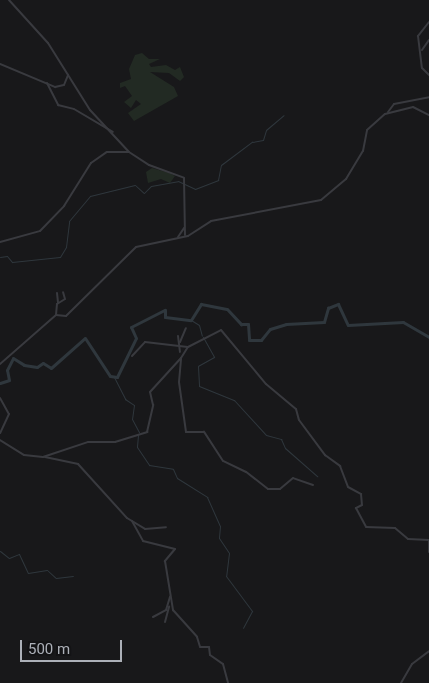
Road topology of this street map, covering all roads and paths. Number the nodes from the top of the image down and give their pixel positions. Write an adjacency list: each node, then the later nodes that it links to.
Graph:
1 (9, 0): 6 (street)
2 (429, 22): 4 (street)
3 (429, 40): 4 (street)
4 (422, 50): 7 (street)
5 (0, 64): 8 (street)
6 (68, 74): 8 (street); 12 (street)
7 (429, 75)
8 (46, 83): 12 (street)
9 (429, 97): 10 (street)
10 (388, 112): 11 (street); 15 (street)
11 (429, 115)
12 (115, 133): 13 (street)
13 (129, 152): 14 (street); 17 (street)
14 (185, 226): 15 (street); 16 (street)
15 (185, 236): 16 (street)
16 (177, 237): 21 (street)
17 (0, 242)
18 (62, 292): 20 (street)
19 (57, 293): 20 (street)
20 (58, 303): 21 (street)
21 (56, 315): 30 (street)
22 (186, 328): 25 (street)
23 (178, 336): 25 (street)
24 (176, 344): 25 (street); 27 (street); 28 (street)
25 (180, 344): 26 (street); 27 (street)
26 (188, 348): 29 (street); 38 (street)
27 (180, 352): 29 (street)
28 (132, 356)
29 (181, 357): 34 (street); 35 (street)
30 (0, 364)
31 (0, 398): 32 (street)
32 (0, 432)
33 (0, 440): 34 (street)
34 (43, 457): 36 (street)
35 (313, 485)
36 (132, 521): 37 (street); 40 (street)
37 (166, 527)
38 (429, 540): 39 (street)
39 (429, 552)
40 (170, 597): 41 (street); 45 (street)
41 (169, 605): 42 (street); 43 (street)
42 (153, 617)
43 (165, 622)
44 (429, 651): 46 (street)
45 (228, 683)
46 (401, 683)

